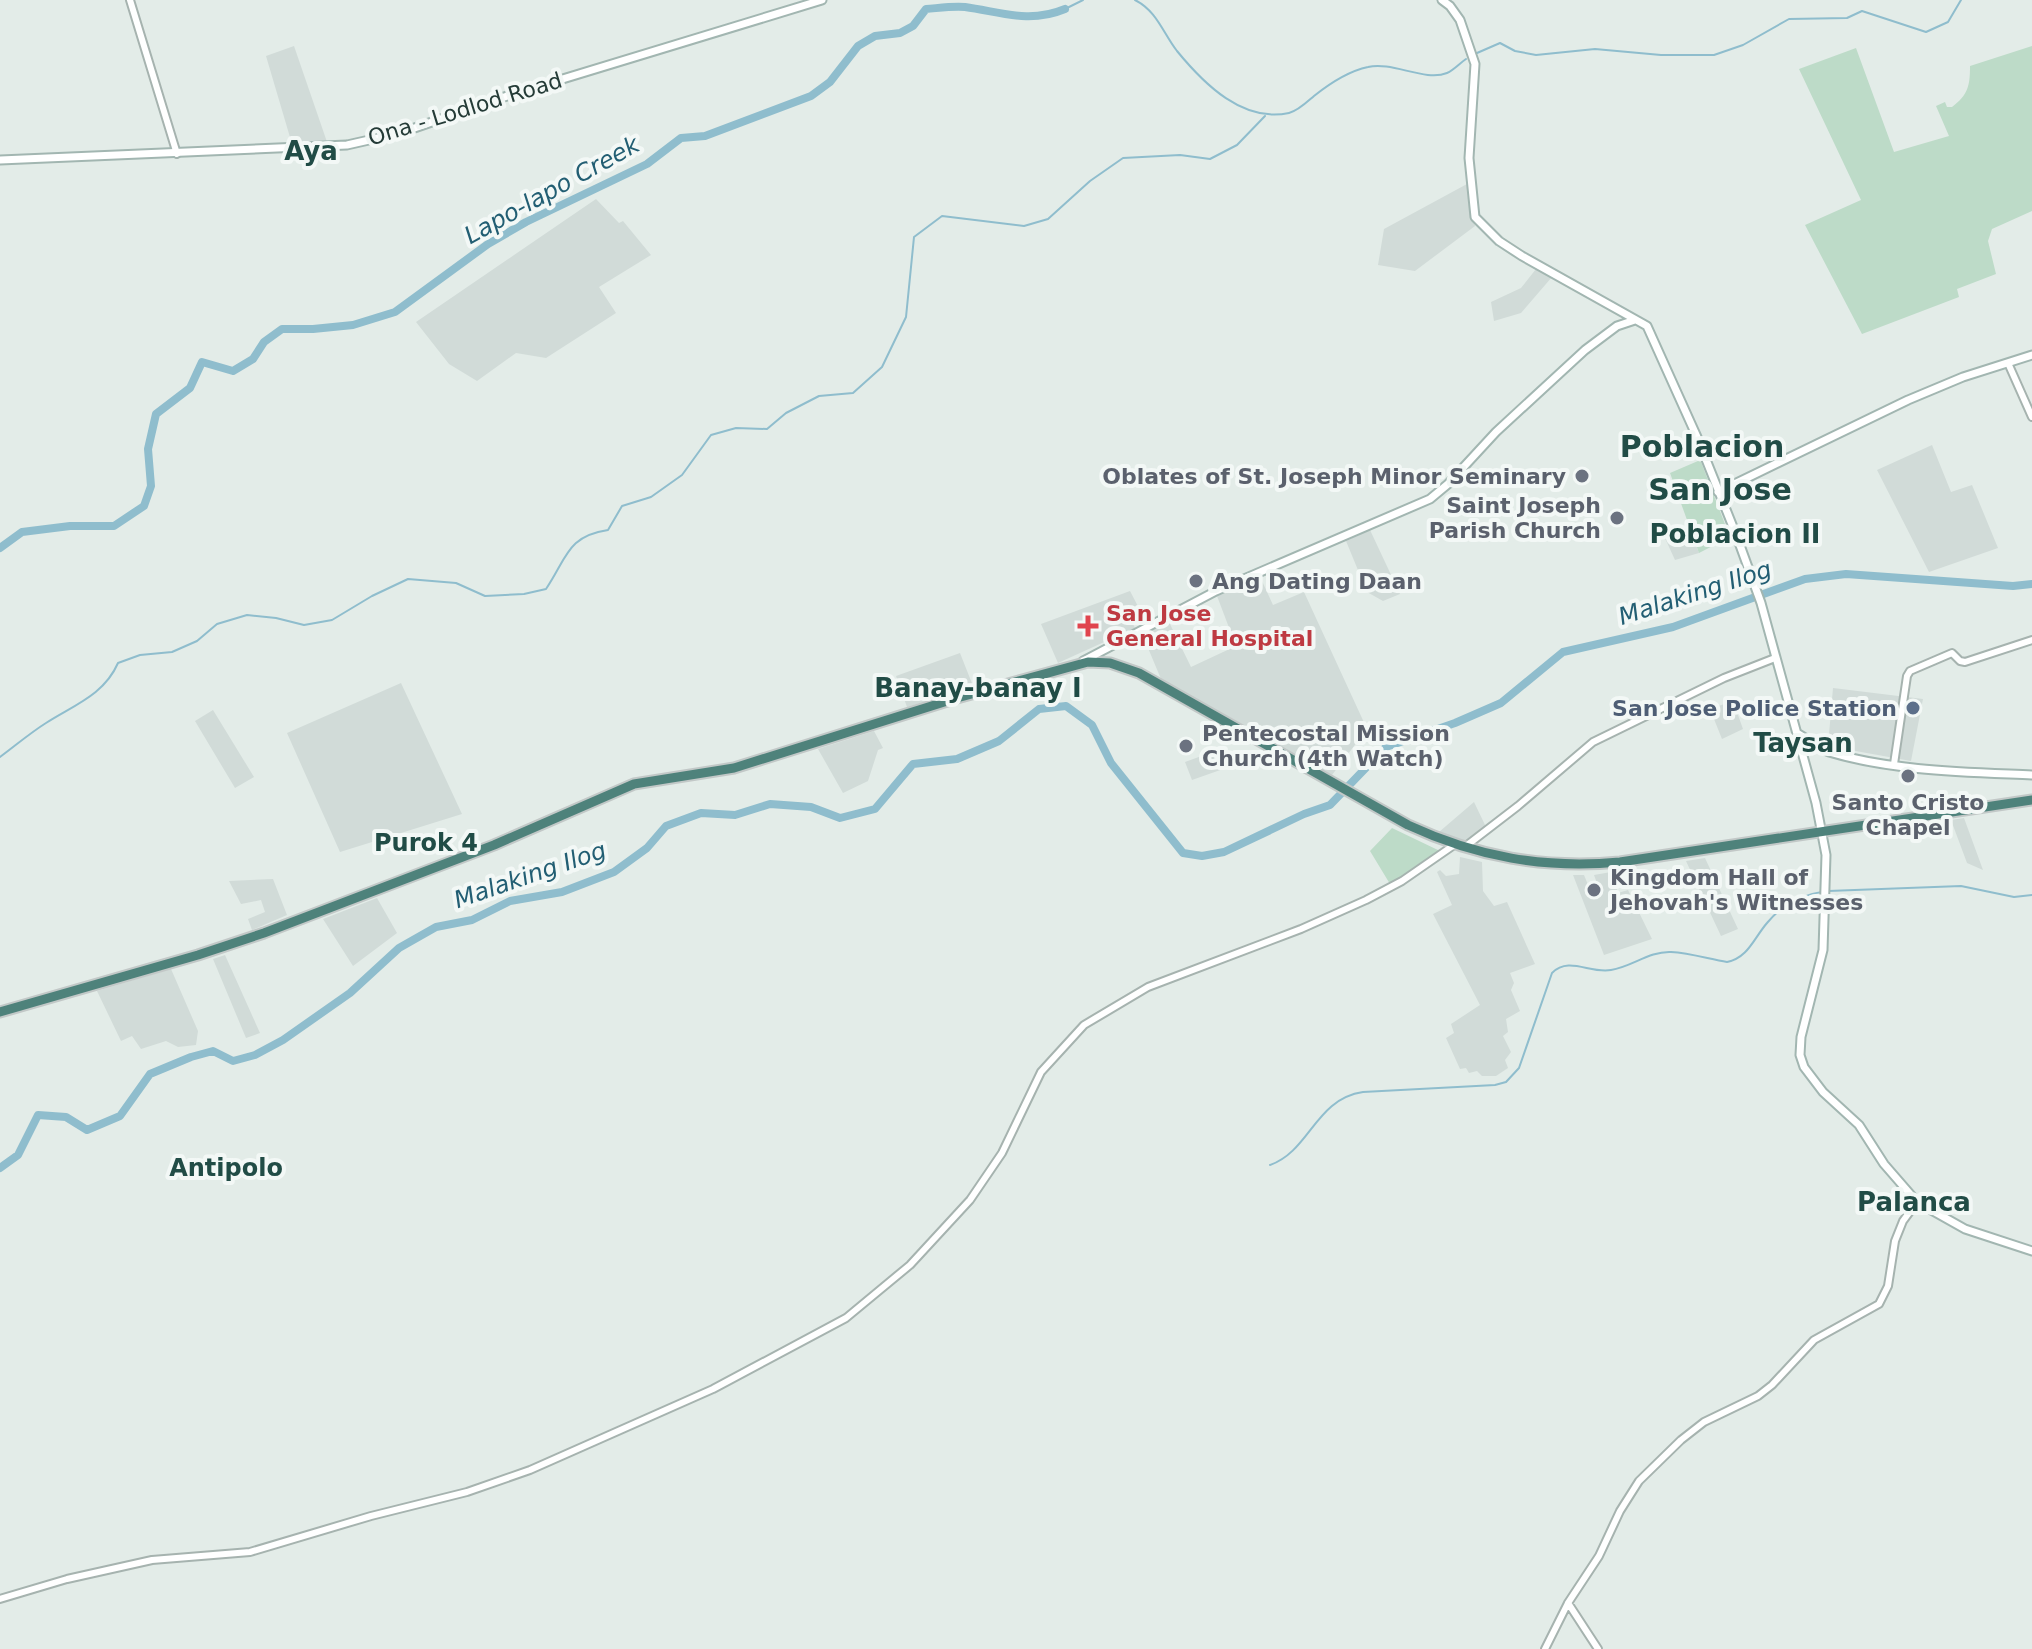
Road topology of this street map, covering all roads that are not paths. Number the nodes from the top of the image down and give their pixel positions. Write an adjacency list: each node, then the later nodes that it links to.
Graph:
1 (130, 0): 4 (street)
2 (822, 0): 4 (main road, Ona - Lodlod Road)
3 (1442, 0): 6 (main road)
4 (177, 154): 5 (main road, Ona - Lodlod Road)
5 (0, 160)
6 (1635, 320): 10 (main road); 13 (main road)
7 (2032, 355): 8 (main road)
8 (2008, 363): 9 (street); 10 (main road)
9 (2032, 417)
10 (1718, 492): 12 (main road)
11 (2032, 640): 15 (street)
12 (1775, 658): 14 (main road); 19 (street)
13 (1080, 663): 19 (highway); 20 (highway)
14 (1797, 733): 15 (main road); 18 (main road)
15 (1894, 764): 16 (main road)
16 (2032, 775)
17 (2032, 800): 18 (highway)
18 (1823, 833): 19 (highway); 21 (main road)
19 (1458, 847): 23 (street)
20 (0, 1012)
21 (1917, 1202): 22 (main road); 24 (street)
22 (2032, 1251)
23 (0, 1599)
24 (1568, 1603): 25 (street); 26 (street)
25 (1545, 1649)
26 (1598, 1649)

